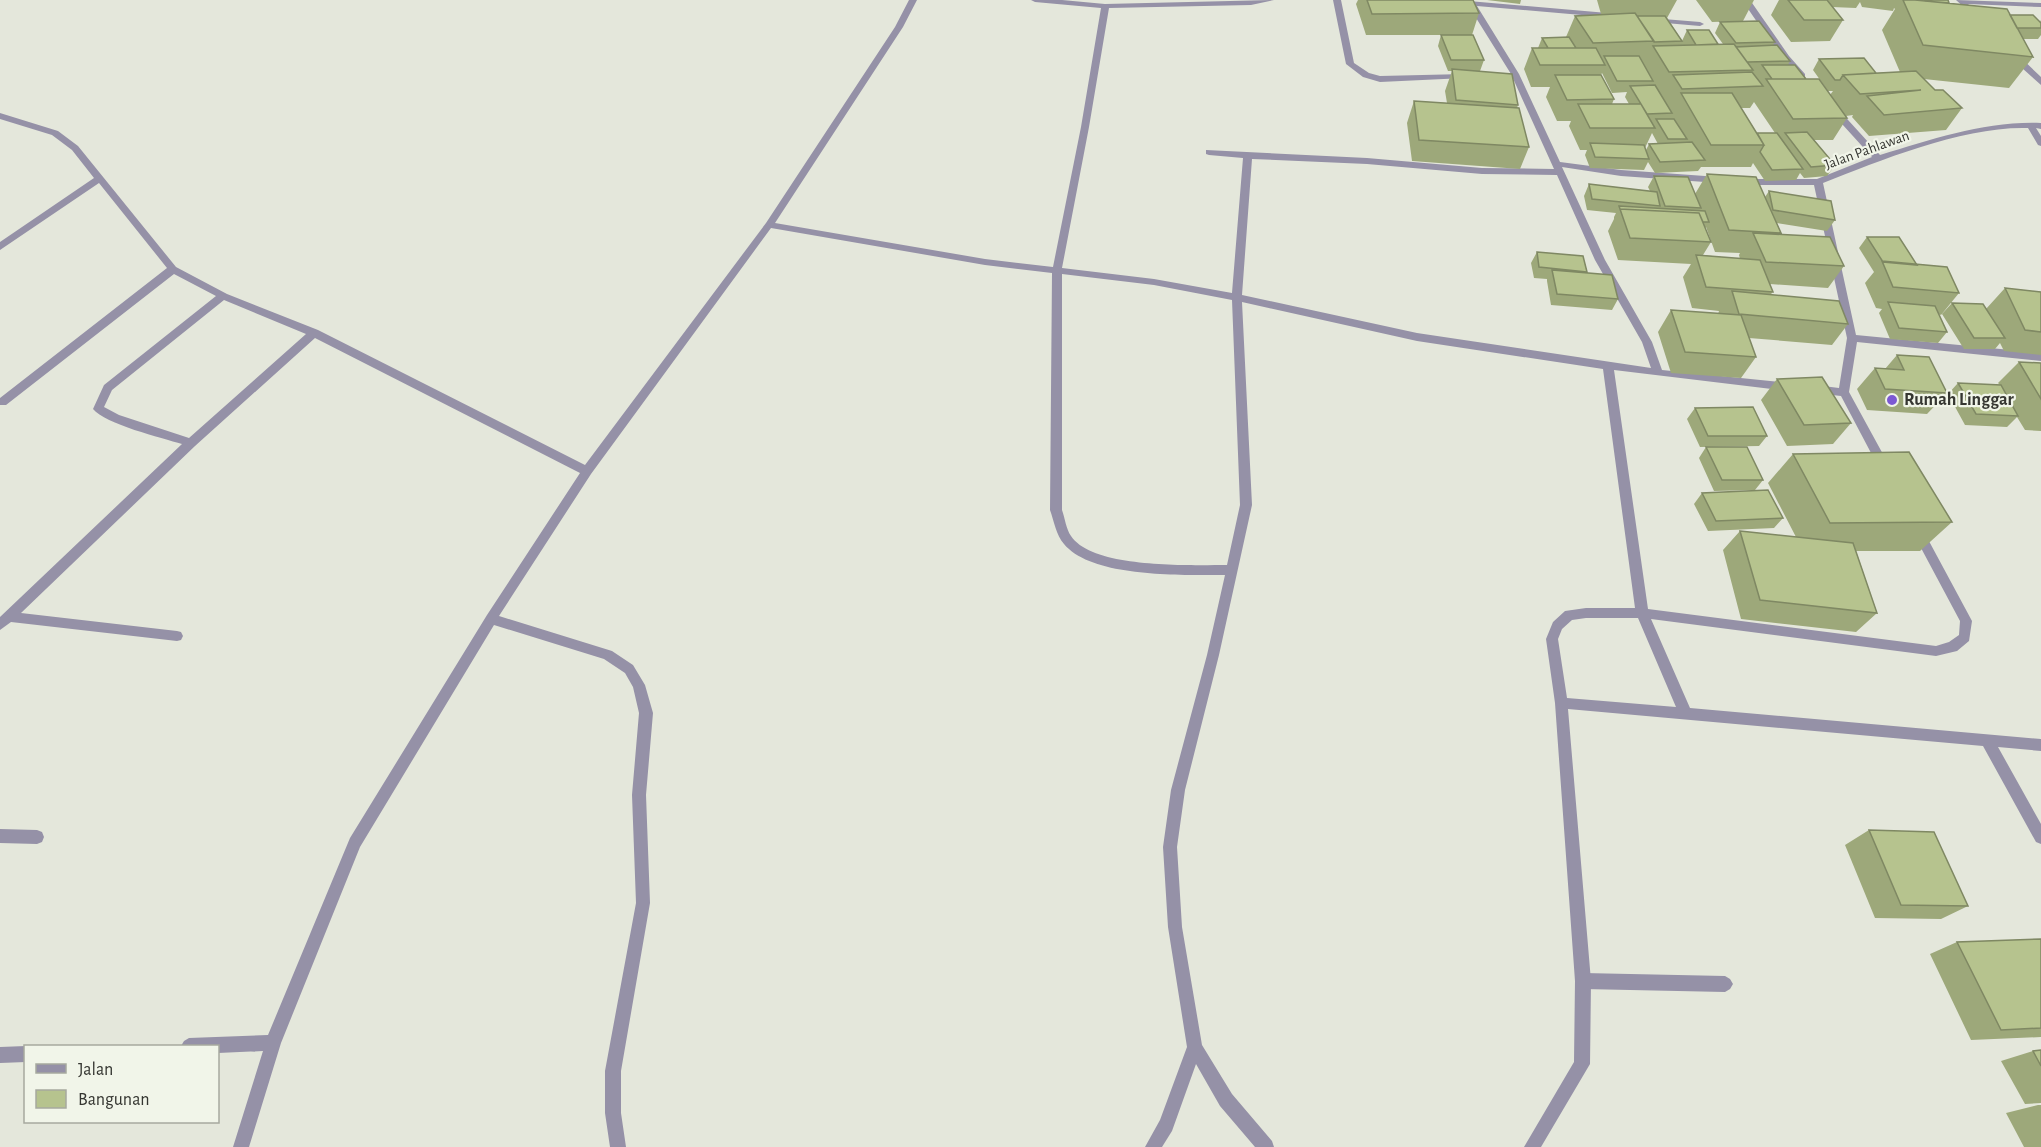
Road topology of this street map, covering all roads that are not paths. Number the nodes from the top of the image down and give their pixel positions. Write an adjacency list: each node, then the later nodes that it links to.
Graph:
1 (914, 0): 33 (street)
2 (1035, 0): 9 (street)
3 (1270, 0): 9 (street)
4 (1337, 0): 17 (street)
5 (1746, 0): 19 (street)
6 (1960, 0): 8 (street); 13 (street)
7 (1466, 1): 10 (street); 16 (street)
8 (2041, 5)
9 (1105, 6): 36 (street)
10 (1631, 18)
11 (1642, 19): 12 (street)
12 (1700, 24)
13 (1985, 25)
14 (2009, 50): 18 (street)
15 (1503, 74): 16 (street)
16 (1515, 74): 30 (street)
17 (1470, 75)
18 (2041, 82)
19 (1809, 83)
20 (1824, 100): 29 (street)
21 (0, 116): 31 (street)
22 (2030, 125): 23 (street, Jalan Pahlawan); 25 (street, Jalan Pahlawan); 26 (street)
23 (2041, 126)
24 (1946, 127): 25 (street)
25 (1952, 136): 29 (street, Jalan Pahlawan)
26 (2041, 143)
27 (1209, 152): 28 (street, Jalan Pahlawan)
28 (1248, 156): 30 (street, Jalan Pahlawan); 38 (street)
29 (1878, 158): 32 (street, Jalan Pahlawan)
30 (1559, 168): 32 (street, Jalan Pahlawan); 43 (street)
31 (99, 179): 34 (street); 35 (street)
32 (1818, 182): 40 (street)
33 (768, 225): 36 (street); 47 (street)
34 (0, 247)
35 (173, 269): 37 (street); 45 (street)
36 (1057, 269): 38 (street); 50 (street)
37 (223, 296): 39 (street); 46 (street)
38 (1237, 297): 42 (street); 50 (street)
39 (314, 333): 46 (street); 47 (street)
40 (1852, 338): 41 (street); 44 (street)
41 (2041, 357)
42 (1608, 365): 43 (street); 51 (street)
43 (1658, 373): 44 (street)
44 (1844, 392): 48 (street)
45 (2, 402)
46 (191, 443): 53 (street)
47 (587, 471): 52 (street)
48 (1888, 475)
49 (1910, 517): 51 (street)
50 (1232, 570): 66 (street)
51 (1642, 613): 55 (street); 56 (street)
52 (490, 619): 64 (street); 70 (street)
53 (5, 621): 54 (street)
54 (177, 636)
55 (1561, 703): 56 (street); 62 (street)
56 (1684, 713): 57 (street)
57 (1987, 740): 58 (street); 61 (street)
58 (2041, 745)
59 (0, 836): 60 (street)
60 (37, 837)
61 (2041, 837)
62 (1583, 981): 63 (street); 73 (street)
63 (1725, 984)
64 (273, 1043): 65 (street); 69 (street)
65 (219, 1046)
66 (1195, 1047): 71 (street); 72 (street)
67 (24, 1054): 68 (street)
68 (0, 1055)
69 (241, 1147)
70 (618, 1147)
71 (1153, 1147)
72 (1266, 1147)
73 (1532, 1147)

